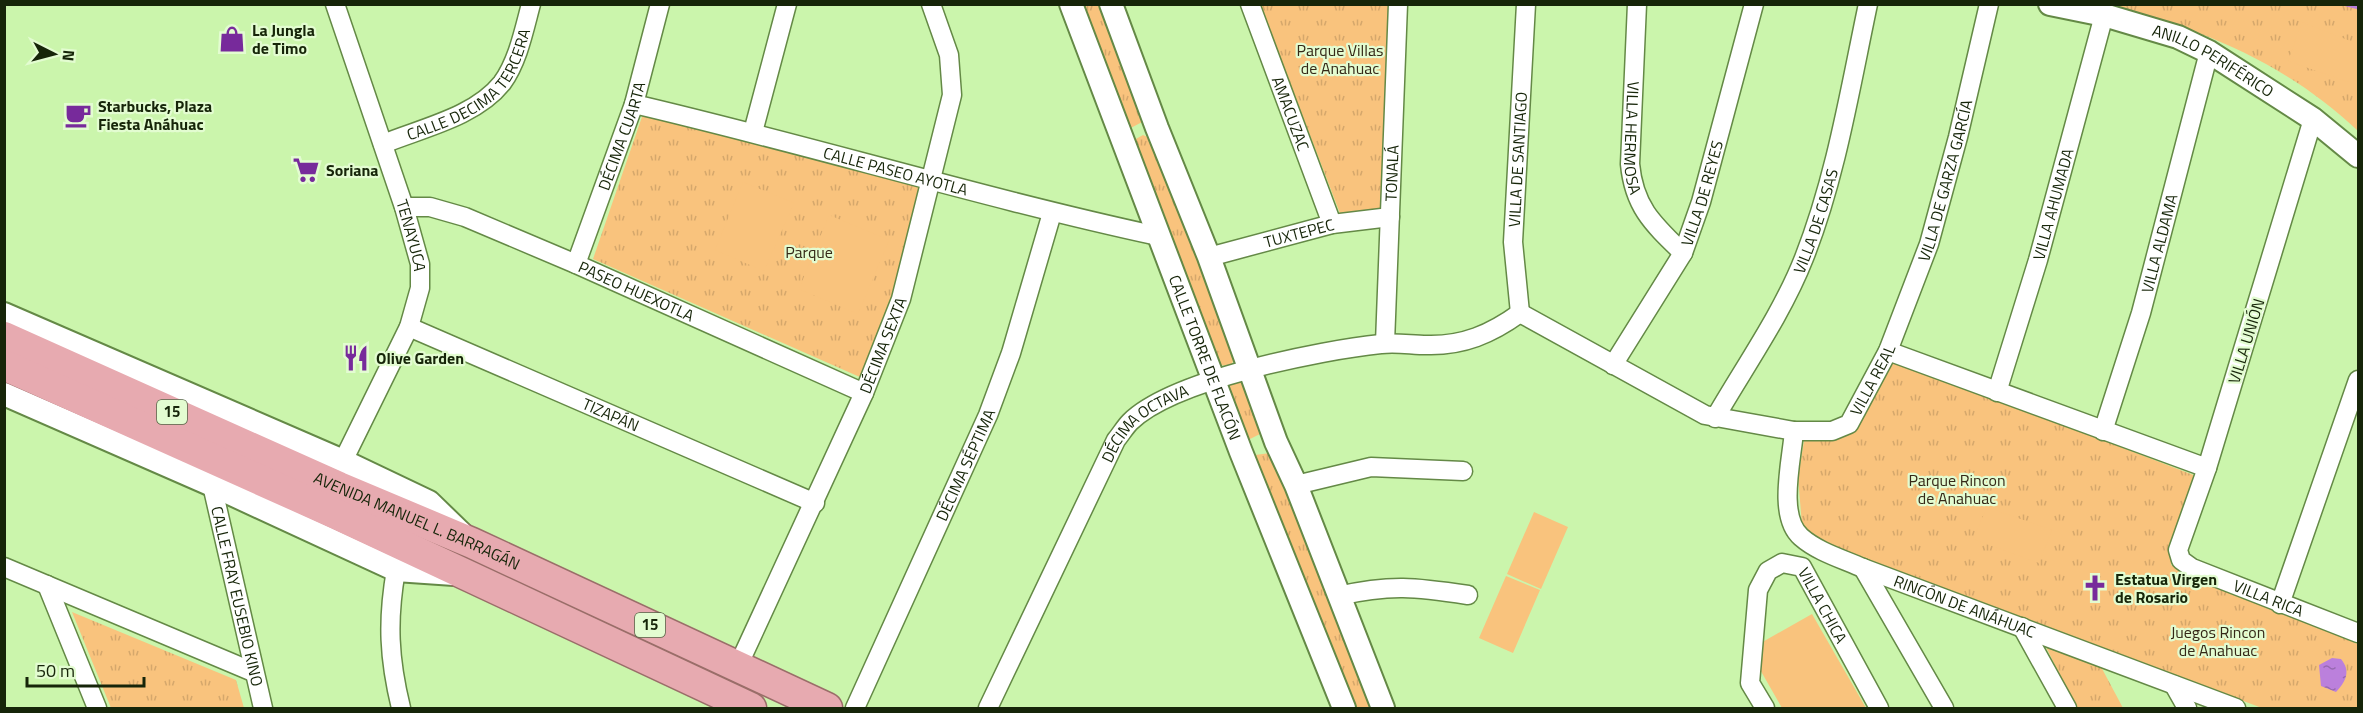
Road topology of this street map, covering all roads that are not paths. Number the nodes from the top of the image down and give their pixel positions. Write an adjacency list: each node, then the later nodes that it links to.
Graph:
1 (335, 4): 23 (street, TENAYUCA)
2 (531, 4): 23 (street, CALLE DECIMA TERCERA)
3 (660, 4): 18 (street, DÉCIMA CUARTA)
4 (787, 4): 21 (street)
5 (931, 4): 25 (street, DÉCIMA SEXTA)
6 (1071, 4): 22 (street, CALLE TORRE DE FLACÓN)
7 (1111, 4): 20 (street)
8 (1250, 4): 29 (street, AMACUZAC)
9 (1398, 4): 28 (street, TONALÁ)
10 (1526, 4): 34 (street, VILLA DE SANTIAGO)
11 (1637, 4): 31 (street, VILLA HERMOSA)
12 (1754, 4): 31 (street, VILLA DE REYES)
13 (1868, 4): 48 (street, VILLA DE CASAS)
14 (1989, 4): 39 (street, VILLA DE GARZA GARCÍA)
15 (2050, 4): 16 (street, ANILLO PERIFÉRICO)
16 (2103, 15): 17 (street, ANILLO PERIFÉRICO); 45 (street, VILLA AHUMADA)
17 (2209, 52): 19 (street, ANILLO PERIFÉRICO); 50 (street, VILLA ALDAMA)
18 (634, 104): 21 (street, CALLE PASEO AYOTLA); 33 (street, DÉCIMA CUARTA)
19 (2313, 119): 24 (street, ANILLO PERIFÉRICO); 53 (street, VILLA UNIÓN)
20 (1157, 128): 22 (street); 32 (street)
21 (753, 132): 25 (street, CALLE PASEO AYOTLA)
22 (1124, 141): 30 (street, CALLE TORRE DE FLACÓN)
23 (383, 144): 26 (street, TENAYUCA)
24 (2358, 156)
25 (933, 180): 27 (street, CALLE PASEO AYOTLA); 46 (street, DÉCIMA SEXTA)
26 (404, 207): 33 (street, PASEO HUEXOTLA); 36 (street, TENAYUCA)
27 (1052, 213): 30 (street, CALLE PASEO AYOTLA); 78 (street, DÉCIMA SÉPTIMA)
28 (1390, 216): 29 (street, TUXTEPEC); 38 (street, TONALÁ)
29 (1332, 224): 32 (street, TUXTEPEC)
30 (1158, 236): 43 (street, CALLE TORRE DE FLACÓN)
31 (1683, 253): 41 (street, VILLA DE REYES)
32 (1209, 257): 42 (street)
33 (576, 264): 46 (street, PASEO HUEXOTLA)
34 (1520, 313): 38 (street, DÉCIMA OCTAVA); 41 (street, VILLA REAL)
35 (4, 315): 37 (street)
36 (409, 327): 57 (street, TENAYUCA); 58 (street, TIZAPÁN)
37 (13, 334): 57 (highway, AVENIDA MANUEL L. BARRAGÁN / 15)
38 (1385, 343): 42 (street, DÉCIMA OCTAVA)
39 (1888, 351): 45 (street, VILLA REAL); 49 (street, VILLA REAL)
40 (4, 365): 57 (highway, AVENIDA MANUEL L. BARRAGÁN / 15)
41 (1613, 365): 48 (street, VILLA REAL)
42 (1252, 370): 43 (street, DÉCIMA OCTAVA); 51 (street)
43 (1214, 380): 52 (street, CALLE TORRE DE FLACÓN); 79 (street, DÉCIMA OCTAVA)
44 (2358, 380): 67 (street)
45 (1997, 392): 50 (street, VILLA REAL)
46 (864, 393): 58 (street, DÉCIMA SEXTA)
47 (4, 394): 55 (street)
48 (1715, 418): 49 (street, VILLA REAL)
49 (1794, 430): 61 (street, RINCÓN DE ANÁHUAC)
50 (2103, 431): 53 (street, VILLA REAL)
51 (1276, 442): 52 (street); 56 (street)
52 (1241, 452): 80 (street, CALLE TORRE DE FLACÓN)
53 (2207, 468): 59 (street, VILLA UNIÓN)
54 (1463, 471): 56 (street)
55 (212, 485): 62 (street); 71 (street, CALLE FRAY EUSEBIO KINO)
56 (1296, 485): 65 (street)
57 (339, 487): 63 (highway, AVENIDA MANUEL L. BARRAGÁN / 15); 70 (highway, AVENIDA MANUEL L. BARRAGÁN / 15)
58 (815, 503): 70 (street, DÉCIMA SEXTA)
59 (2181, 560): 67 (street, VILLA RICA)
60 (4, 567): 64 (street)
61 (1863, 567): 68 (street, RINCÓN DE ANÁHUAC); 84 (street)
62 (396, 570): 63 (street); 75 (street)
63 (467, 574): 76 (highway, AVENIDA MANUEL L. BARRAGÁN / 15)
64 (47, 585): 71 (street); 73 (street)
65 (1338, 596): 66 (street); 81 (street)
66 (1468, 596)
67 (2280, 604): 69 (street, VILLA RICA)
68 (2022, 627): 72 (street, RINCÓN DE ANÁHUAC); 85 (street)
69 (2358, 633)
70 (738, 666): 77 (highway, AVENIDA MANUEL L. BARRAGÁN / 15)
71 (253, 672): 74 (street, CALLE FRAY EUSEBIO KINO)
72 (2174, 685): 86 (street); 87 (street, RINCÓN DE ANÁHUAC)
73 (97, 708)
74 (263, 708)
75 (401, 708)
76 (751, 708)
77 (827, 708)
78 (855, 708)
79 (988, 708)
80 (1344, 708)
81 (1383, 708)
82 (1765, 708): 83 (street, VILLA CHICA)
83 (1879, 708)
84 (1944, 708)
85 (2067, 708)
86 (2187, 708)
87 (2236, 708)

